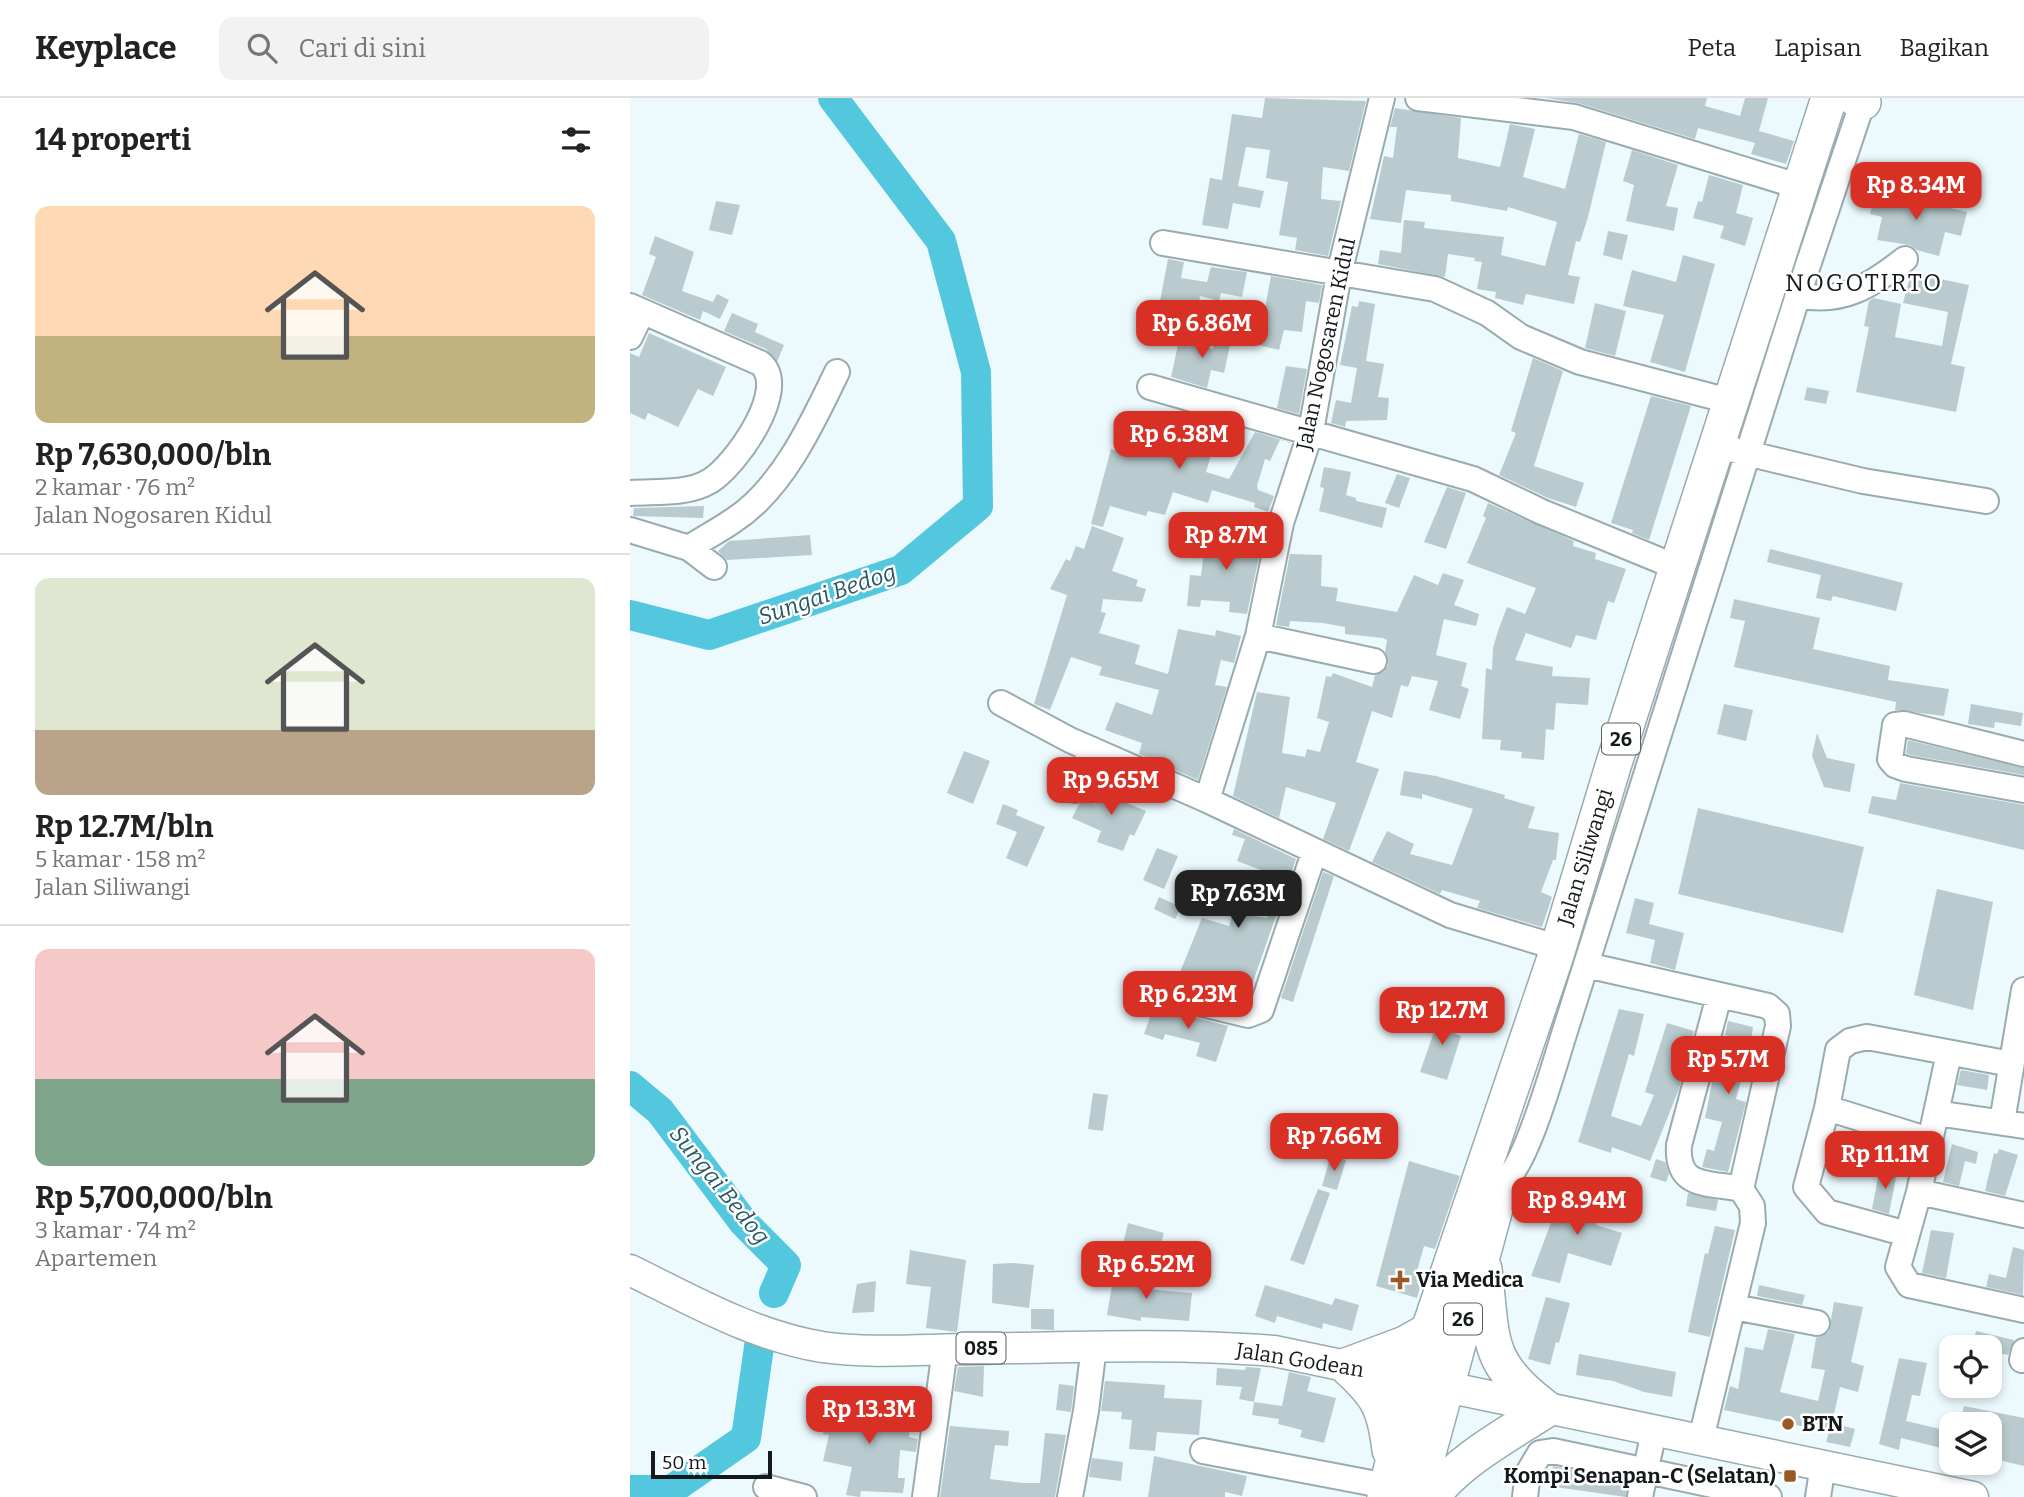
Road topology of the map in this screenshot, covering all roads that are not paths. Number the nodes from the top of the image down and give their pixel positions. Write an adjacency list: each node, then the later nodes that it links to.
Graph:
1 (1382, 98): 10 (street, Jalan Nogosaren Kidul)
2 (1418, 98): 6 (street)
3 (1815, 98): 6 (street)
4 (1829, 98): 8 (highway, Jalan Siliwangi / 26)
5 (1859, 99): 8 (highway, Jalan Siliwangi / 26); 11 (street)
6 (1788, 183): 16 (street)
7 (1163, 243): 10 (street)
8 (1788, 255): 11 (highway, Jalan Siliwangi / 26)
9 (1905, 259): 11 (street)
10 (1339, 274): 16 (street); 17 (street, Jalan Nogosaren Kidul)
11 (1780, 302): 18 (highway, Jalan Siliwangi / 26); 45 (highway, Jalan Siliwangi / 26)
12 (636, 309): 13 (street); 19 (street)
13 (630, 337)
14 (838, 372): 22 (street)
15 (1150, 387): 17 (street)
16 (1718, 398): 23 (street)
17 (1311, 431): 23 (street); 25 (street, Jalan Nogosaren Kidul)
18 (1741, 451): 20 (street); 35 (street); 45 (highway, Jalan Siliwangi / 26)
19 (630, 493)
20 (1986, 502)
21 (630, 530): 22 (street)
22 (689, 548): 24 (street)
23 (1664, 562): 34 (street)
24 (714, 567)
25 (1258, 636): 26 (street); 32 (street, Jalan Nogosaren Kidul)
26 (1374, 661)
27 (1001, 704): 28 (street)
28 (1091, 749): 30 (street); 32 (street)
29 (2024, 754): 31 (street)
30 (1075, 790)
31 (2024, 790)
32 (1208, 800): 33 (street)
33 (1314, 853): 34 (street); 37 (street)
34 (1546, 944): 45 (street)
35 (1586, 965): 38 (street); 45 (street)
36 (2024, 990): 40 (street)
37 (1170, 996)
38 (1718, 996): 46 (street); 46 (street)
39 (1949, 1053): 40 (street); 41 (street); 42 (street)
40 (2011, 1064): 43 (street)
41 (1827, 1108): 44 (street); 49 (street)
42 (1936, 1113): 43 (street); 44 (street)
43 (2013, 1124)
44 (1929, 1140): 47 (street)
45 (1491, 1180): 50 (highway, Jalan Siliwangi / 26); 55 (highway, Jalan Siliwangi / 26)
46 (1741, 1189): 52 (street)
47 (1919, 1192): 48 (street); 49 (street)
48 (2024, 1215)
49 (1907, 1234): 53 (street)
50 (1481, 1252): 59 (highway, Jalan Siliwangi / 26); 60 (highway)
51 (630, 1270): 57 (main road, Jalan Godean / 085)
52 (1734, 1307): 54 (street); 62 (street)
53 (2024, 1310)
54 (1817, 1323)
55 (1428, 1331): 58 (highway); 59 (highway, Jalan Siliwangi / 26)
56 (1094, 1346): 57 (main road, Jalan Godean / 085); 58 (main road, Jalan Godean / 085); 70 (street)
57 (945, 1349): 69 (street)
58 (1346, 1366): 59 (main road, Jalan Godean / 085); 66 (highway)
59 (1429, 1383): 60 (main road, Jalan Godean / 085); 66 (highway, Jalan Siliwangi / 26)
60 (1546, 1409): 61 (main road, Jalan Godean / 085); 71 (highway)
61 (1654, 1430): 62 (main road, Jalan Godean / 085); 65 (street)
62 (1701, 1439): 64 (main road, Jalan Godean / 085)
63 (1203, 1451): 66 (street)
64 (1823, 1465): 75 (street); 76 (main road, Jalan Godean / 085)
65 (1645, 1472): 72 (street); 73 (street); 74 (street)
66 (1395, 1486)
67 (766, 1488): 68 (street)
68 (804, 1497)
69 (925, 1497)
70 (1070, 1497)
71 (1431, 1497)
72 (1525, 1497)
73 (1640, 1497)
74 (1769, 1497)
75 (1818, 1497)
76 (1973, 1497)

